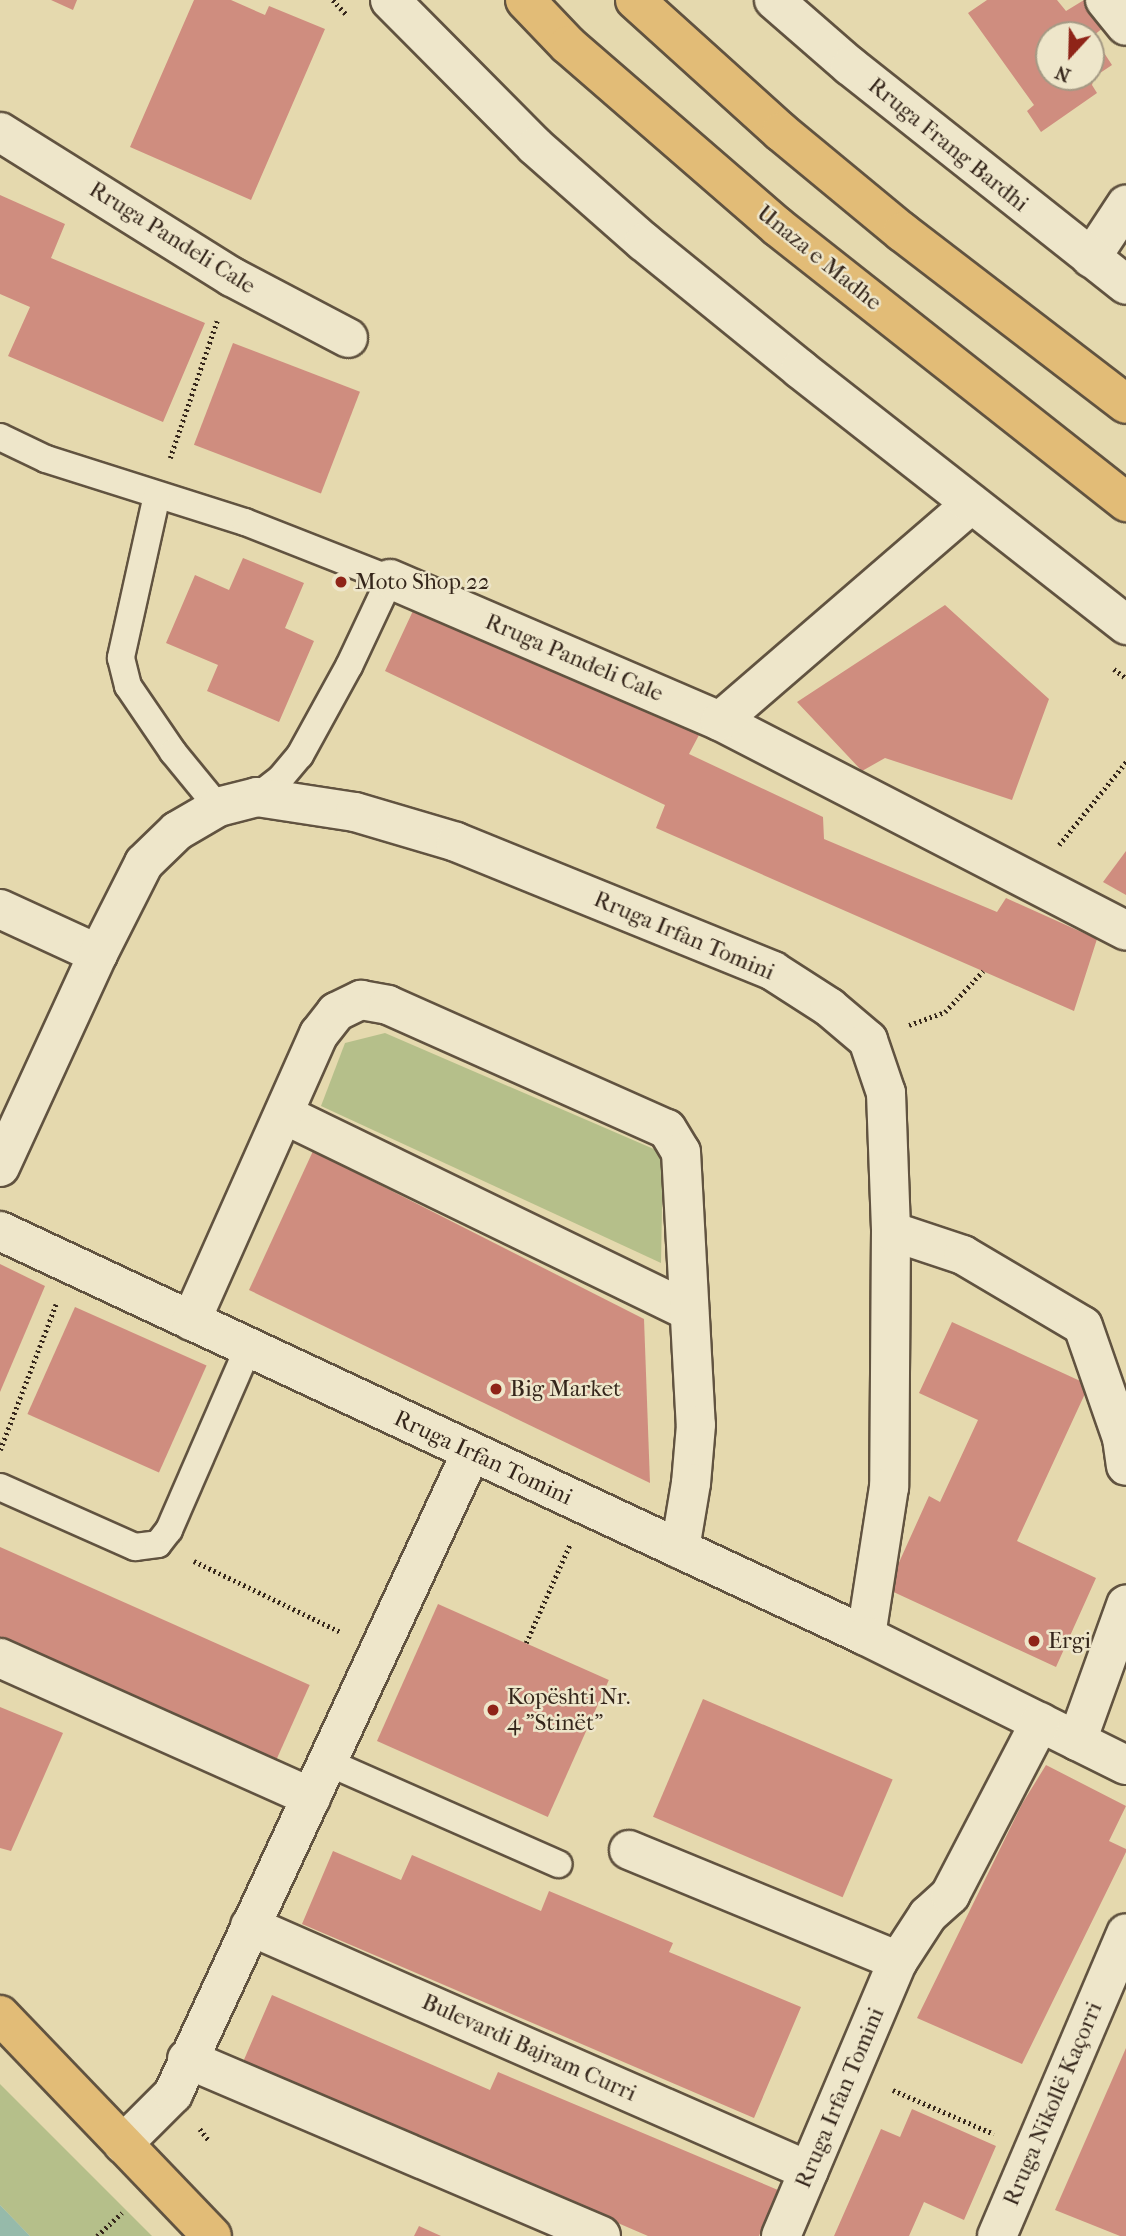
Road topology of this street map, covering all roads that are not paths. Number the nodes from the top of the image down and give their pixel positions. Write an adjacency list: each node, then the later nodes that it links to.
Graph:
1 (390, 0): 16 (street)
2 (525, 0): 15 (main road, Unaza e Madhe)
3 (635, 0): 12 (main road)
4 (774, 0): 9 (street, Rruga Frang Bardhi)
5 (1105, 0): 6 (street)
6 (1126, 26)
7 (0, 132): 11 (street, Rruga Pandeli Cale)
8 (1126, 205): 9 (street)
9 (1091, 258): 10 (street, Rruga Frang Bardhi)
10 (1126, 285)
11 (348, 338)
12 (1126, 404)
13 (0, 437): 14 (lane, Rruga Pandeli Cale)
14 (157, 495): 17 (lane, Rruga Pandeli Cale); 21 (lane)
15 (1126, 502)
16 (971, 504): 18 (street); 19 (street)
17 (390, 579): 19 (street, Rruga Pandeli Cale); 20 (lane)
18 (1126, 625)
19 (720, 721): 23 (street, Rruga Pandeli Cale)
20 (257, 797): 21 (street, Rruga Irfan Tomini); 28 (street, Rruga Irfan Tomini)
21 (218, 807): 24 (street, Rruga Irfan Tomini)
22 (0, 909): 24 (street)
23 (1126, 931)
24 (98, 954): 26 (street, Rruga Irfan Tomini)
25 (285, 1115): 29 (street); 29 (street); 30 (street)
26 (0, 1167)
27 (0, 1231): 30 (street, Rruga Irfan Tomini)
28 (891, 1231): 33 (street); 37 (street, Rruga Irfan Tomini)
29 (689, 1311): 35 (street)
30 (191, 1321): 31 (street, Rruga Irfan Tomini)
31 (248, 1348): 32 (street, Rruga Irfan Tomini); 34 (lane)
32 (471, 1453): 35 (street, Rruga Irfan Tomini); 41 (street)
33 (1126, 1466)
34 (0, 1487)
35 (680, 1549): 37 (street, Rruga Irfan Tomini)
36 (1126, 1605): 40 (street)
37 (866, 1636): 39 (street, Rruga Irfan Tomini)
38 (0, 1658): 43 (street)
39 (1040, 1722): 40 (street, Rruga Irfan Tomini); 48 (street, Rruga Irfan Tomini)
40 (1077, 1741): 42 (street, Rruga Irfan Tomini)
41 (327, 1762): 43 (street); 45 (lane)
42 (1126, 1765)
43 (311, 1797): 46 (street)
44 (629, 1850): 48 (street)
45 (558, 1864)
46 (250, 1926): 50 (street); 52 (street, Bulevardi Bajram Curri)
47 (1126, 1933): 56 (street, Rruga Nikollë Kaçorri)
48 (898, 1961): 52 (street, Rruga Irfan Tomini)
49 (0, 2015): 51 (main road)
50 (187, 2059): 51 (street); 54 (street)
51 (123, 2144): 53 (main road)
52 (809, 2171): 55 (street, Rruga Irfan Tomini)
53 (212, 2236)
54 (601, 2236)
55 (781, 2236)
56 (997, 2236)

